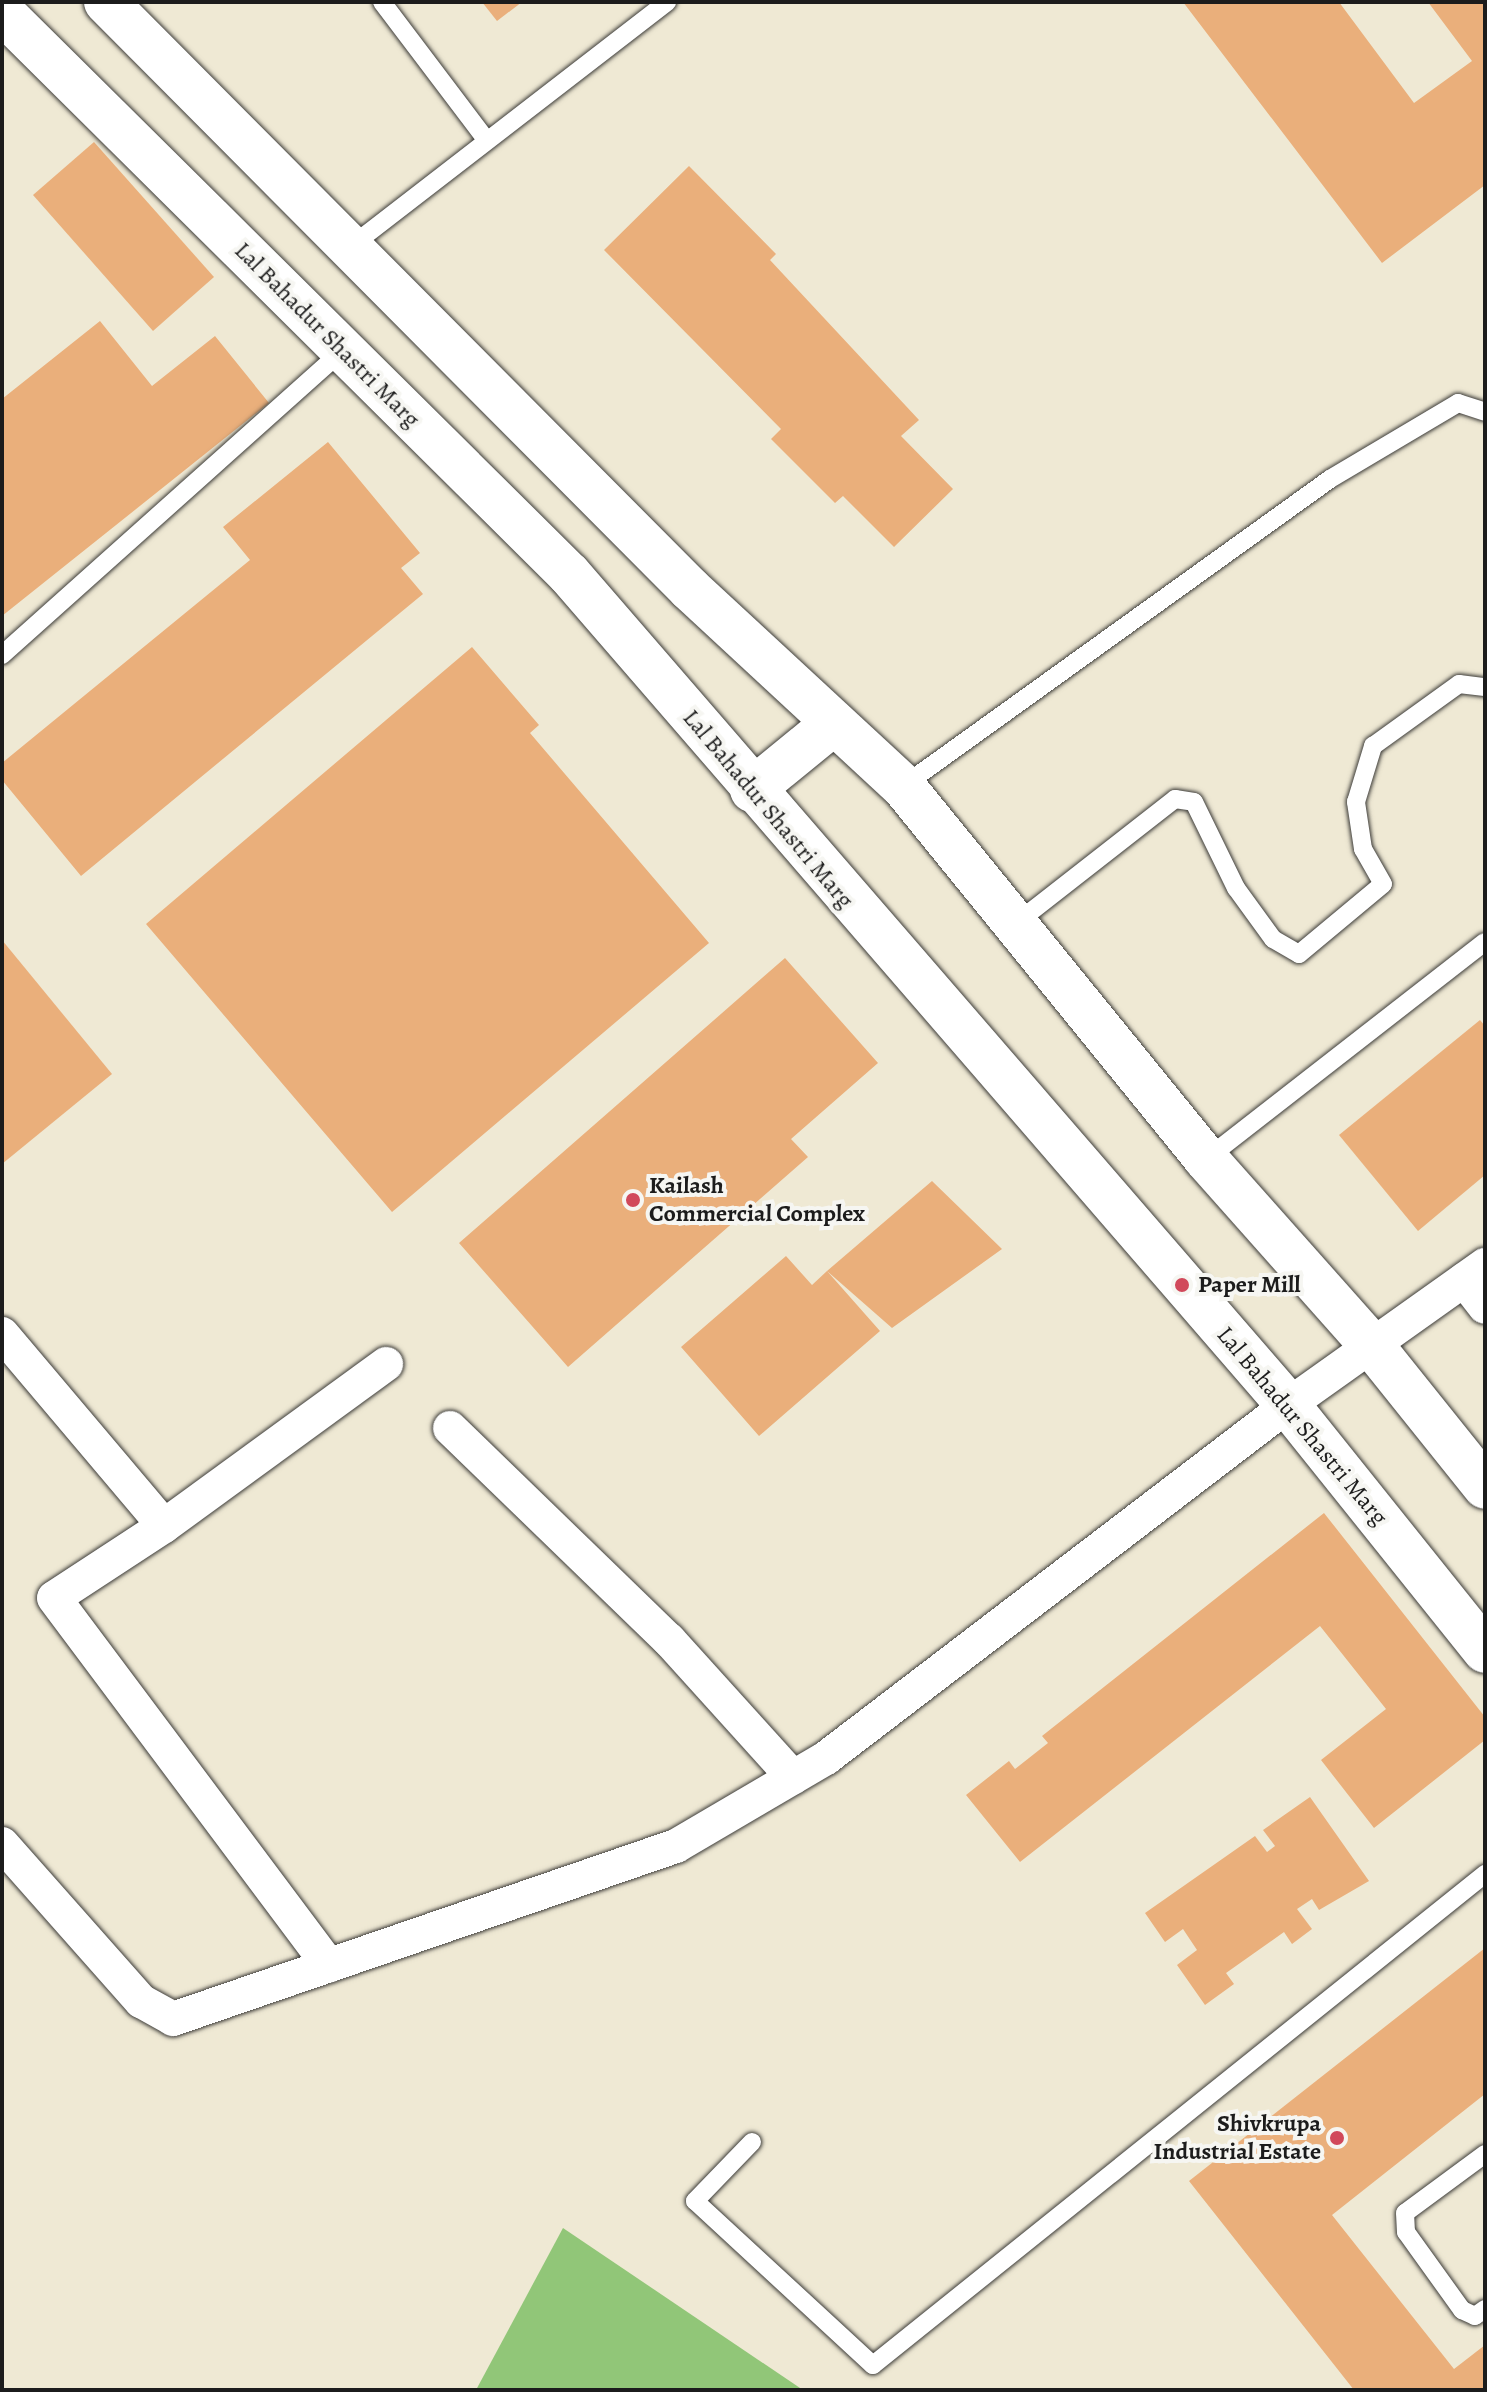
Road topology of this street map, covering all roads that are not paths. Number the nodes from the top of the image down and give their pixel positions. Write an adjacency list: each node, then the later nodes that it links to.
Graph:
1 (106, 2): 6 (main road)
2 (382, 2): 5 (lane)
3 (667, 2): 5 (lane)
4 (2, 12): 7 (main road, Lal Bahadur Shastri Marg)
5 (485, 138): 6 (lane)
6 (350, 247): 11 (main road)
7 (343, 350): 9 (lane); 13 (main road, Lal Bahadur Shastri Marg)
8 (1485, 412): 12 (lane)
9 (2, 655)
10 (1485, 687): 14 (lane)
11 (834, 723): 12 (main road); 13 (main road)
12 (903, 786): 14 (main road)
13 (752, 790): 22 (main road, Lal Bahadur Shastri Marg)
14 (1015, 924): 16 (main road)
15 (1485, 942): 16 (lane)
16 (1206, 1159): 20 (main road)
17 (1475, 1273): 18 (street); 20 (street)
18 (1485, 1307)
19 (2, 1334): 25 (street)
20 (1373, 1347): 22 (street); 24 (main road)
21 (386, 1364): 25 (street)
22 (1288, 1405): 26 (main road, Lal Bahadur Shastri Marg); 27 (street)
23 (450, 1428): 27 (street)
24 (1485, 1487)
25 (164, 1526): 30 (street)
26 (1485, 1651)
27 (793, 1777): 30 (street)
28 (2, 1844): 30 (street)
29 (1485, 1874): 31 (lane)
30 (329, 1966)
31 (752, 2142)
32 (1485, 2154): 33 (lane)
33 (1485, 2309)

